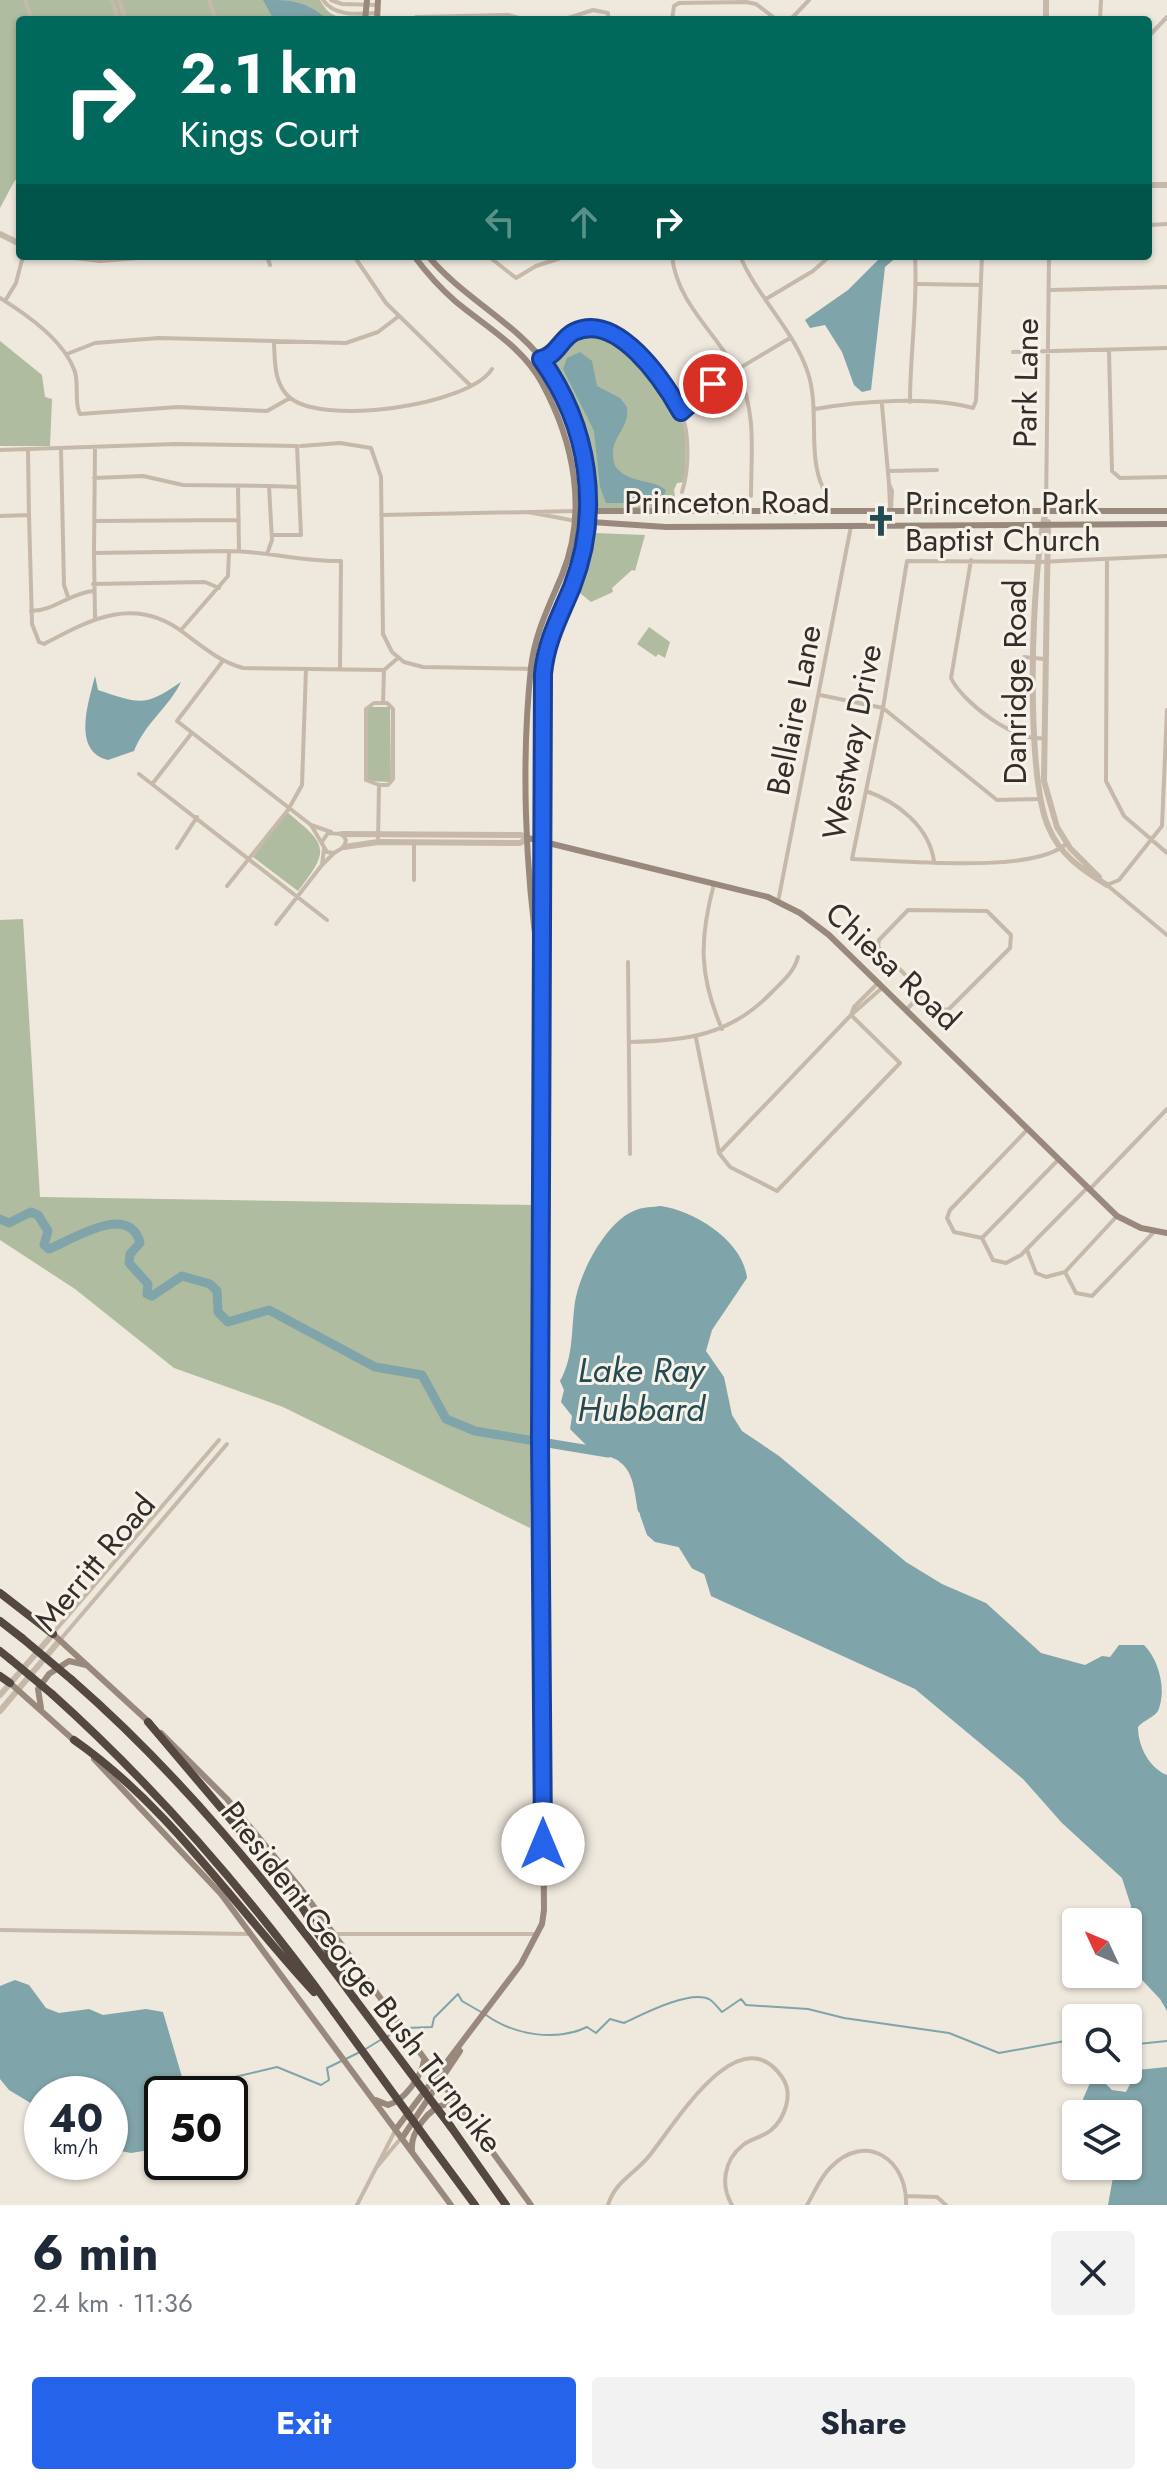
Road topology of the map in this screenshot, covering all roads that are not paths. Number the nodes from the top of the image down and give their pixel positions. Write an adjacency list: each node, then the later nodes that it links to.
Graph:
1 (112, 0): 10 (street)
2 (119, 0): 7 (street)
3 (323, 0): 8 (street)
4 (809, 0): 19 (street)
5 (332, 1): 8 (street); 9 (street)
6 (378, 2): 9 (street)
7 (122, 10): 10 (street); 12 (street)
8 (333, 10): 9 (street)
9 (366, 10)
10 (116, 11): 11 (street)
11 (117, 16)
12 (124, 16)
13 (477, 16): 14 (street)
14 (512, 16)
15 (574, 16): 16 (street)
16 (608, 16)
17 (673, 16): 18 (street)
18 (772, 16)
19 (794, 16)
20 (1167, 17): 21 (street)
21 (1152, 33)
22 (22, 260): 40 (street)
23 (268, 260): 35 (street)
24 (356, 260): 42 (street)
25 (418, 260): 52 (main road)
26 (432, 260): 51 (main road)
27 (493, 260): 28 (street)
28 (555, 260)
29 (673, 260): 54 (street)
30 (742, 260): 41 (street)
31 (825, 260): 41 (street)
32 (915, 260): 36 (street)
33 (982, 260): 37 (street)
34 (1049, 260): 39 (street, Park Lane)
35 (270, 265)
36 (918, 284): 37 (street); 57 (street)
37 (981, 285): 57 (street)
38 (1167, 287): 39 (street)
39 (1050, 290): 47 (street, Park Lane)
40 (2, 299): 50 (street)
41 (766, 299): 44 (street)
42 (399, 316): 45 (street); 55 (street)
43 (572, 332): 51 (street); 51 (street); 60 (street)
44 (790, 338): 54 (street); 59 (street)
45 (274, 344): 50 (street); 56 (street)
46 (1167, 348): 48 (street)
47 (1045, 350): 48 (street); 49 (street); 77 (street, Park Lane)
48 (1109, 351): 68 (street)
49 (1013, 352)
50 (67, 354): 56 (street)
51 (541, 359): 52 (street); 80 (main road)
52 (532, 367): 76 (main road)
53 (492, 369): 55 (street)
54 (736, 371): 60 (street); 75 (street)
55 (471, 386): 56 (street)
56 (290, 398)
57 (910, 402): 58 (street)
58 (882, 405): 59 (street); 67 (street)
59 (815, 409): 73 (street)
60 (681, 412): 74 (street)
61 (299, 446): 62 (street); 72 (street); 85 (street)
62 (95, 447): 63 (street); 69 (street)
63 (61, 449): 65 (street); 110 (street)
64 (0, 450): 65 (street)
65 (28, 450): 84 (street)
66 (937, 470): 67 (street)
67 (888, 471): 81 (street)
68 (1167, 477)
69 (94, 478): 70 (street); 88 (street)
70 (238, 486): 71 (street); 87 (street)
71 (269, 486): 72 (street); 97 (street)
72 (299, 487): 97 (street)
73 (823, 488)
74 (682, 492)
75 (751, 496)
76 (577, 511): 79 (street, Princeton Road); 80 (main road, Princeton Road); 89 (main road)
77 (1046, 511): 78 (main road, Princeton Road); 82 (main road, Princeton Road); 93 (street, Danridge Road)
78 (1167, 511)
79 (528, 512): 85 (street, Princeton Road); 89 (street, Princeton Road)
80 (590, 512): 83 (main road, Princeton Road); 90 (main road)
81 (890, 512): 82 (main road, Princeton Road); 83 (main road, Princeton Road); 95 (street)
82 (983, 512): 96 (main road)
83 (751, 513): 92 (main road)
84 (29, 515): 86 (street); 111 (street)
85 (381, 515): 115 (street)
86 (0, 516)
87 (239, 520): 88 (street); 99 (street)
88 (94, 521): 100 (street)
89 (576, 521): 90 (main road, Princeton Road); 119 (main road)
90 (588, 523): 92 (main road, Princeton Road); 122 (main road)
91 (1167, 524): 93 (main road, Princeton Road)
92 (754, 525): 94 (main road, Princeton Road)
93 (1045, 525): 96 (main road, Princeton Road); 103 (street, Danridge Road); 106 (street, Danridge Road)
94 (851, 526): 95 (main road, Princeton Road); 124 (street, Bellaire Lane)
95 (891, 526): 96 (main road, Princeton Road)
96 (983, 526)
97 (272, 535): 101 (street)
98 (229, 551): 99 (street); 100 (street); 108 (street)
99 (239, 551): 101 (street)
100 (94, 553): 107 (street)
101 (267, 554): 121 (street)
102 (1167, 556): 104 (street)
103 (1048, 559): 104 (street); 106 (street); 117 (street, Danridge Road)
104 (1107, 559): 146 (street)
105 (971, 560): 106 (street); 126 (street, Westway Drive); 130 (street)
106 (1039, 562): 116 (street, Danridge Road)
107 (93, 584): 108 (street); 109 (street)
108 (219, 588): 113 (street)
109 (93, 591): 110 (street); 112 (street)
110 (68, 597): 111 (street)
111 (31, 611): 112 (street)
112 (95, 617): 113 (street)
113 (181, 630): 118 (street)
114 (1024, 657): 116 (street)
115 (398, 658): 119 (street); 123 (street)
116 (1035, 658): 117 (street); 130 (street, Danridge Road)
117 (1044, 659): 129 (street, Danridge Road)
118 (222, 662): 120 (street); 128 (street)
119 (531, 668): 122 (street); 142 (main road)
120 (306, 669): 121 (street); 137 (street)
121 (340, 669): 123 (street)
122 (543, 669): 145 (main road)
123 (384, 670): 125 (street)
124 (820, 695): 126 (street); 162 (street, Bellaire Lane)
125 (383, 703): 133 (street); 133 (street)
126 (883, 708): 134 (street, Westway Drive); 136 (street)
127 (1167, 710): 146 (street)
128 (191, 733): 132 (street); 137 (street)
129 (1044, 738): 130 (street); 135 (street, Danridge Road)
130 (1035, 739): 136 (street, Danridge Road)
131 (139, 774): 132 (street)
132 (153, 783): 138 (street)
133 (379, 785): 143 (street)
134 (866, 791): 155 (street); 155 (street, Westway Drive)
135 (1047, 798): 136 (street); 148 (street, Danridge Road)
136 (1038, 800): 148 (street, Danridge Road)
137 (288, 810): 139 (street); 154 (street)
138 (197, 817): 150 (street); 154 (street)
139 (311, 825): 140 (street); 147 (street)
140 (331, 832): 141 (street); 147 (street)
141 (342, 834): 143 (street); 149 (street)
142 (528, 838): 144 (street); 145 (main road, Chiesa Road); 168 (main road)
143 (378, 839): 144 (street); 149 (street)
144 (414, 839): 157 (street)
145 (540, 839): 158 (main road, Chiesa Road); 168 (main road)
146 (1151, 840): 153 (street); 159 (street)
147 (322, 842): 151 (street)
148 (1064, 846): 155 (street, Westway Drive); 159 (street, Danridge Road)
149 (344, 847): 152 (street)
150 (177, 848)
151 (324, 849): 152 (street); 156 (street)
152 (334, 853): 156 (street)
153 (1167, 853)
154 (249, 858): 160 (street); 161 (street)
155 (934, 861)
156 (322, 865): 161 (street)
157 (414, 880)
158 (715, 884): 162 (main road, Chiesa Road); 173 (street)
159 (1107, 885): 165 (street, Danridge Road)
160 (227, 886)
161 (299, 896): 163 (street); 164 (street)
162 (778, 902): 169 (main road, Chiesa Road)
163 (327, 920)
164 (276, 924)
165 (1167, 935)
166 (798, 957): 173 (street)
167 (628, 962): 175 (street)
168 (541, 976): 204 (main road)
169 (881, 985): 171 (main road, Chiesa Road); 172 (street)
170 (923, 993): 170 (street); 171 (street)
171 (906, 1010): 177 (main road, Chiesa Road)
172 (851, 1015): 178 (street); 178 (street)
173 (722, 1029): 174 (street)
174 (696, 1038): 175 (street); 178 (street)
175 (629, 1042): 179 (street)
176 (1167, 1109): 181 (street)
177 (1027, 1130): 180 (main road, Chiesa Road); 185 (street)
178 (719, 1153)
179 (630, 1154)
180 (1058, 1160): 181 (main road, Chiesa Road); 185 (street)
181 (1088, 1189): 182 (main road, Chiesa Road); 186 (street)
182 (1117, 1216): 183 (main road, Chiesa Road); 187 (street)
183 (1155, 1231): 184 (main road, Chiesa Road); 187 (street)
184 (1167, 1233)
185 (982, 1238): 186 (street)
186 (1027, 1250): 187 (street)
187 (1065, 1272)
188 (219, 1440): 192 (street, Merritt Road)
189 (227, 1444): 192 (street, Merritt Road)
190 (0, 1593): 192 (highway)
191 (0, 1621): 208 (highway, President George Bush Turnpike, bridge)
192 (56, 1637): 194 (main road); 196 (street, Merritt Road); 197 (street, Merritt Road)
193 (0, 1651): 207 (highway, President George Bush Turnpike, bridge)
194 (93, 1668): 200 (main road); 201 (main road)
195 (0, 1676): 196 (highway)
196 (10, 1683): 197 (main road); 198 (street, Merritt Road)
197 (18, 1690): 199 (street, Merritt Road); 200 (main road)
198 (0, 1695)
199 (0, 1711)
200 (43, 1712): 202 (main road)
201 (148, 1722): 206 (main road); 208 (highway)
202 (74, 1740): 205 (main road); 207 (highway)
203 (0, 1930): 205 (street)
204 (538, 1933): 206 (street); 209 (main road)
205 (252, 1934): 213 (main road)
206 (333, 1934): 210 (main road)
207 (322, 1995): 224 (highway, President George Bush Turnpike, bridge)
208 (354, 1998): 225 (highway, President George Bush Turnpike, bridge)
209 (466, 2039): 211 (main road); 212 (main road)
210 (422, 2056): 211 (main road); 213 (main road)
211 (436, 2074): 212 (main road); 215 (main road)
212 (441, 2082): 214 (main road); 216 (main road)
213 (371, 2095): 215 (main road)
214 (463, 2111): 217 (main road); 226 (main road)
215 (396, 2129): 216 (main road); 218 (street)
216 (402, 2138): 217 (main road); 218 (street)
217 (412, 2151): 223 (main road)
218 (374, 2169): 222 (street)
219 (906, 2196): 227 (street); 228 (street); 229 (street)
220 (608, 2204): 221 (street)
221 (728, 2204)
222 (357, 2205)
223 (451, 2205)
224 (475, 2205)
225 (506, 2205)
226 (531, 2205)
227 (807, 2205)
228 (906, 2205)
229 (946, 2205)

